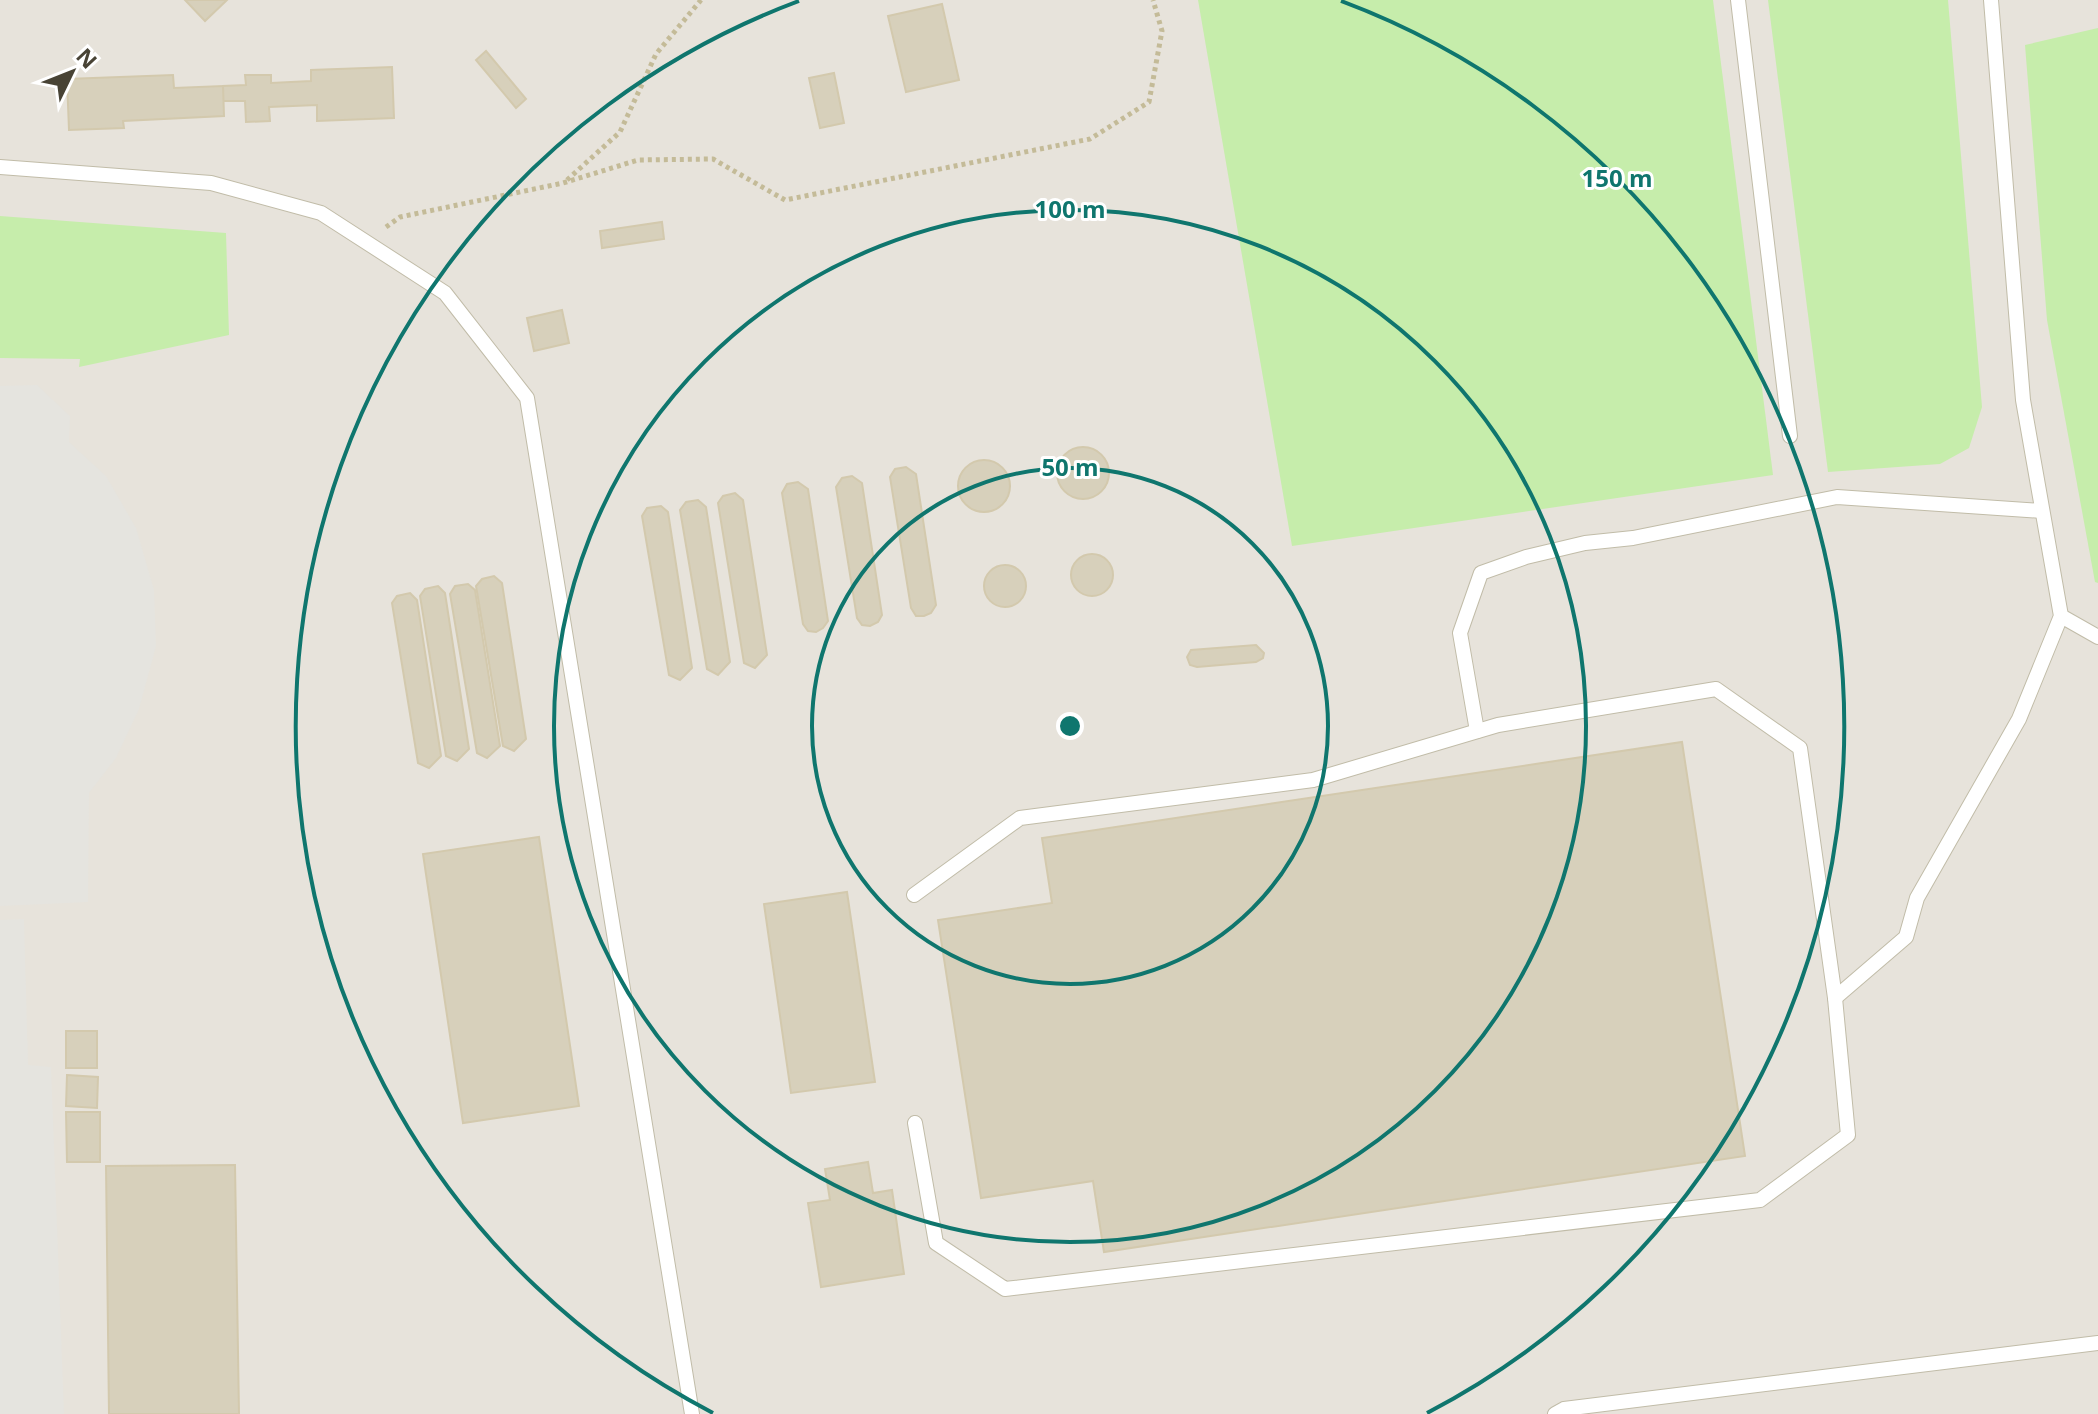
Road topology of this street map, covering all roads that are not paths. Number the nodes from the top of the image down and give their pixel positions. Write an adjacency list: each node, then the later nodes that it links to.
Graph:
1 (1738, 0): 4 (lane)
2 (1991, 0): 5 (lane)
3 (0, 167): 13 (lane)
4 (1790, 436)
5 (2042, 511): 6 (lane); 8 (lane)
6 (2061, 616): 7 (lane); 10 (lane)
7 (2098, 637)
8 (1477, 731): 9 (lane); 10 (lane)
9 (914, 895)
10 (1835, 998): 11 (lane)
11 (915, 1123)
12 (2098, 1343): 14 (lane)
13 (692, 1414)
14 (1555, 1414)

